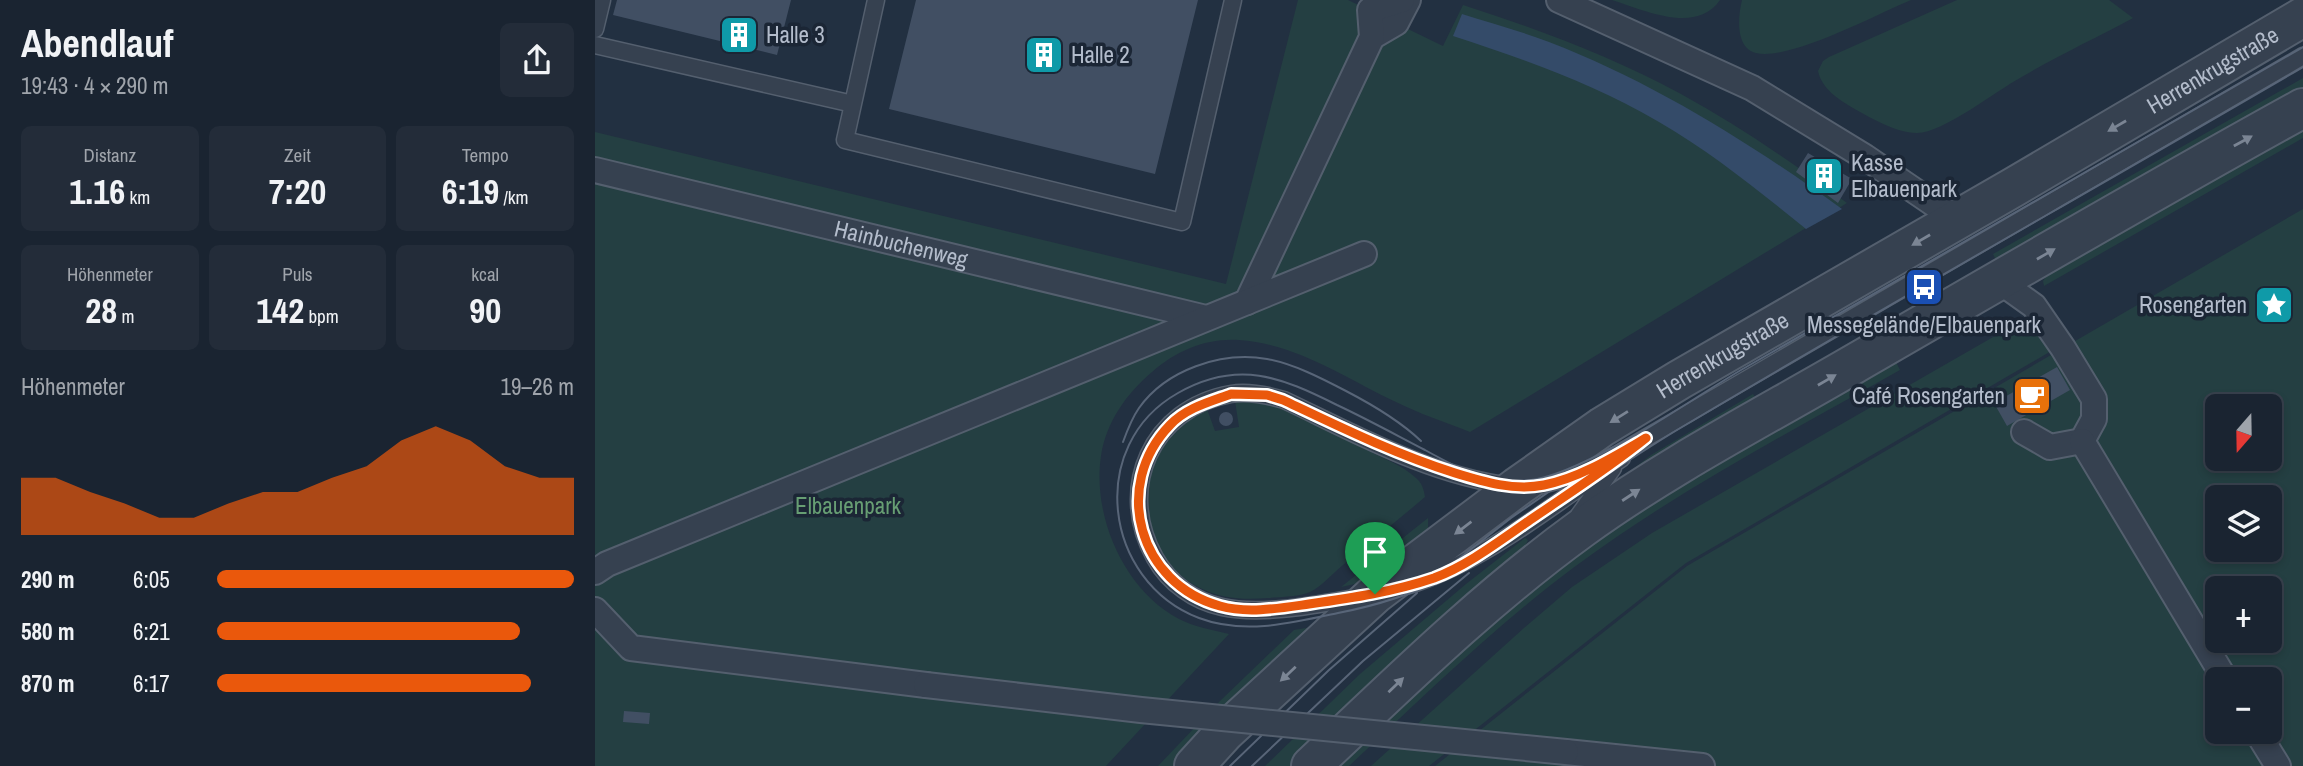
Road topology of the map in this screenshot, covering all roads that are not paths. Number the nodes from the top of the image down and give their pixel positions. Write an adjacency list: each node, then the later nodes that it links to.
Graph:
1 (602, 0): 8 (lane)
2 (876, 0): 12 (lane)
3 (1233, 0): 12 (lane)
4 (1402, 0): 9 (street)
5 (1408, 0): 9 (street)
6 (1559, 0): 15 (street)
7 (2303, 17): 15 (street, Herrenkrugstraße, one-way to 15)
8 (595, 29)
9 (1371, 37): 18 (street)
10 (595, 46): 12 (lane)
11 (2303, 56): 21 (lane)
12 (853, 104)
13 (2303, 108): 17 (street, one-way to 13)
14 (595, 170): 19 (street, Hainbuchenweg)
15 (1956, 219): 24 (street, Herrenkrugstraße, one-way to 24)
16 (1364, 254): 18 (street)
17 (1999, 281): 22 (street); 25 (street, one-way to 17)
18 (1247, 302): 19 (street)
19 (1206, 318): 26 (street)
20 (2024, 432): 22 (street)
21 (1646, 438): 23 (lane); 24 (lane)
22 (2082, 441): 29 (street)
23 (1622, 457): 25 (lane); 27 (lane)
24 (1517, 487): 27 (street, Herrenkrugstraße, one-way to 27); 27 (lane)
25 (1555, 548): 32 (street, one-way to 25)
26 (595, 572)
27 (1375, 594): 31 (street, Herrenkrugstraße, one-way to 31)
28 (595, 610): 33 (street, bridge)
29 (2218, 667)
30 (2264, 744): 34 (street)
31 (1193, 766)
32 (1311, 766)
33 (1702, 766)
34 (2278, 766)

